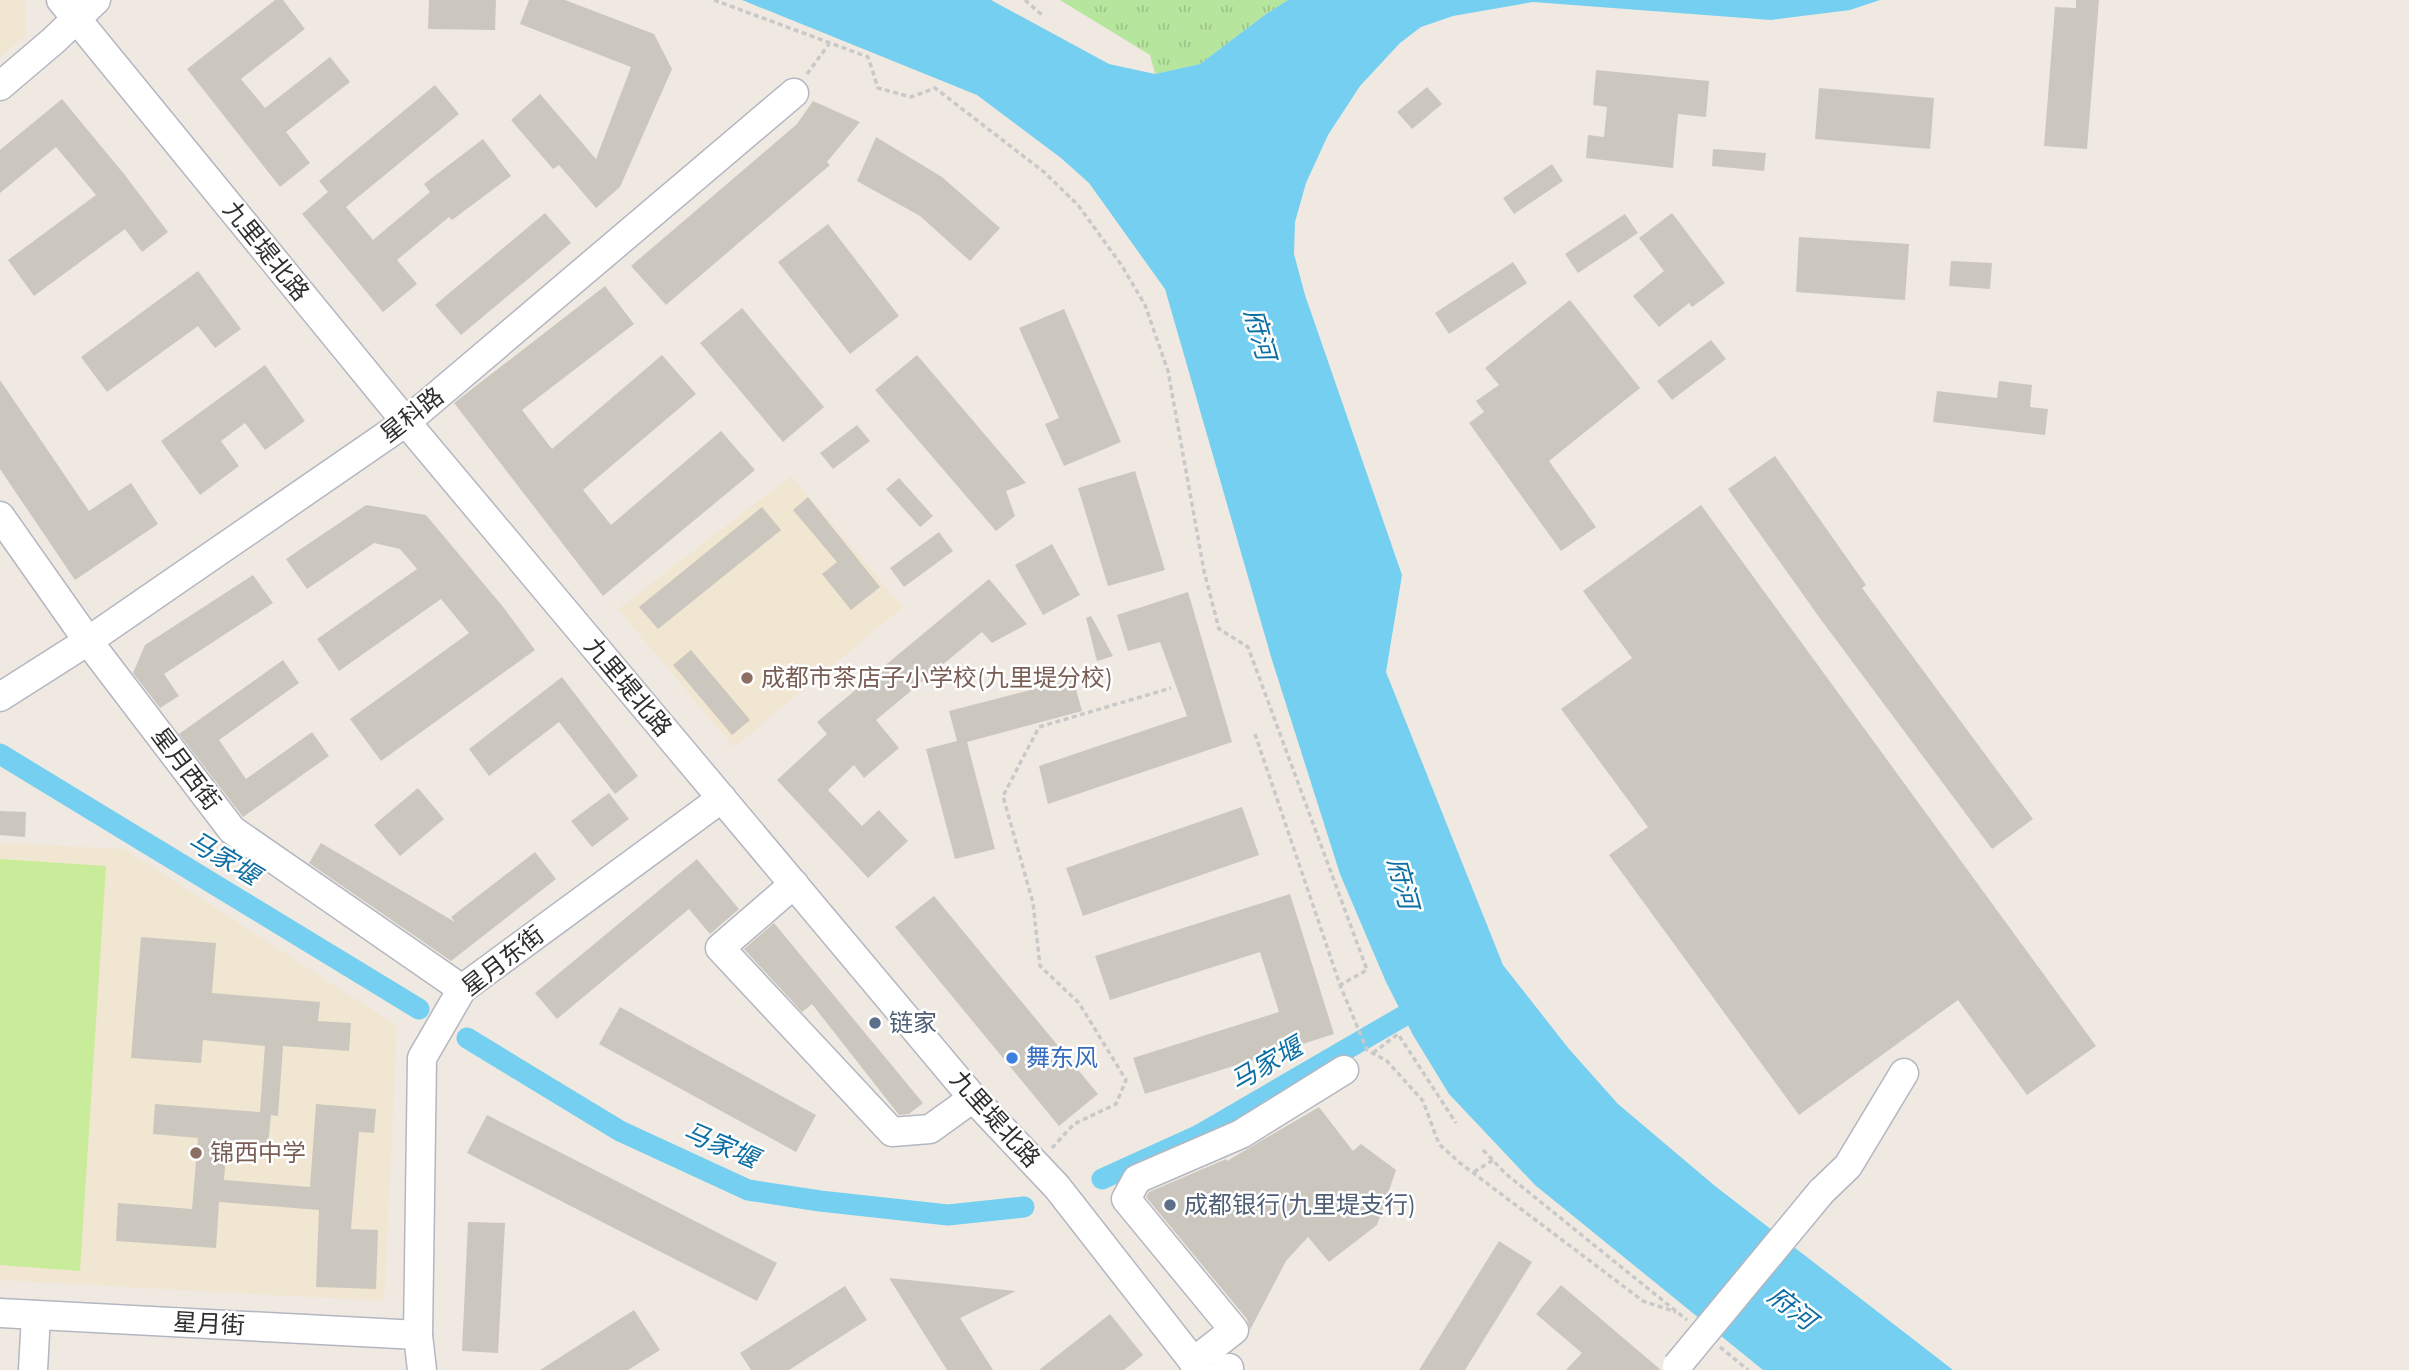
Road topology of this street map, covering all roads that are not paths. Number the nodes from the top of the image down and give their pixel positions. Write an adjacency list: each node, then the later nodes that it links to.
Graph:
1 (96, 0): 2 (street)
2 (71, 6): 3 (street); 5 (street, 九里堤北路)
3 (0, 86)
4 (794, 93): 5 (street, 星科路)
5 (406, 422): 7 (street, 星科路); 9 (street, 九里堤北路)
6 (0, 516): 7 (street, 星月西街)
7 (88, 641): 8 (street, 星科路); 11 (street, 星月西街)
8 (0, 697)
9 (722, 798): 10 (street, 九里堤北路); 11 (street, 星月东街)
10 (794, 884): 14 (street, 九里堤北路); 14 (street)
11 (462, 989): 17 (street, 星月东街)
12 (1344, 1070): 18 (street)
13 (1904, 1073): 19 (street, bridge)
14 (973, 1098): 18 (street, 九里堤北路)
15 (0, 1313): 16 (street, 星月街)
16 (36, 1315): 17 (street, 星月街); 20 (street)
17 (418, 1335): 21 (street, 星月东街)
18 (1197, 1366)
19 (1676, 1368)
20 (33, 1370)
21 (422, 1370)

